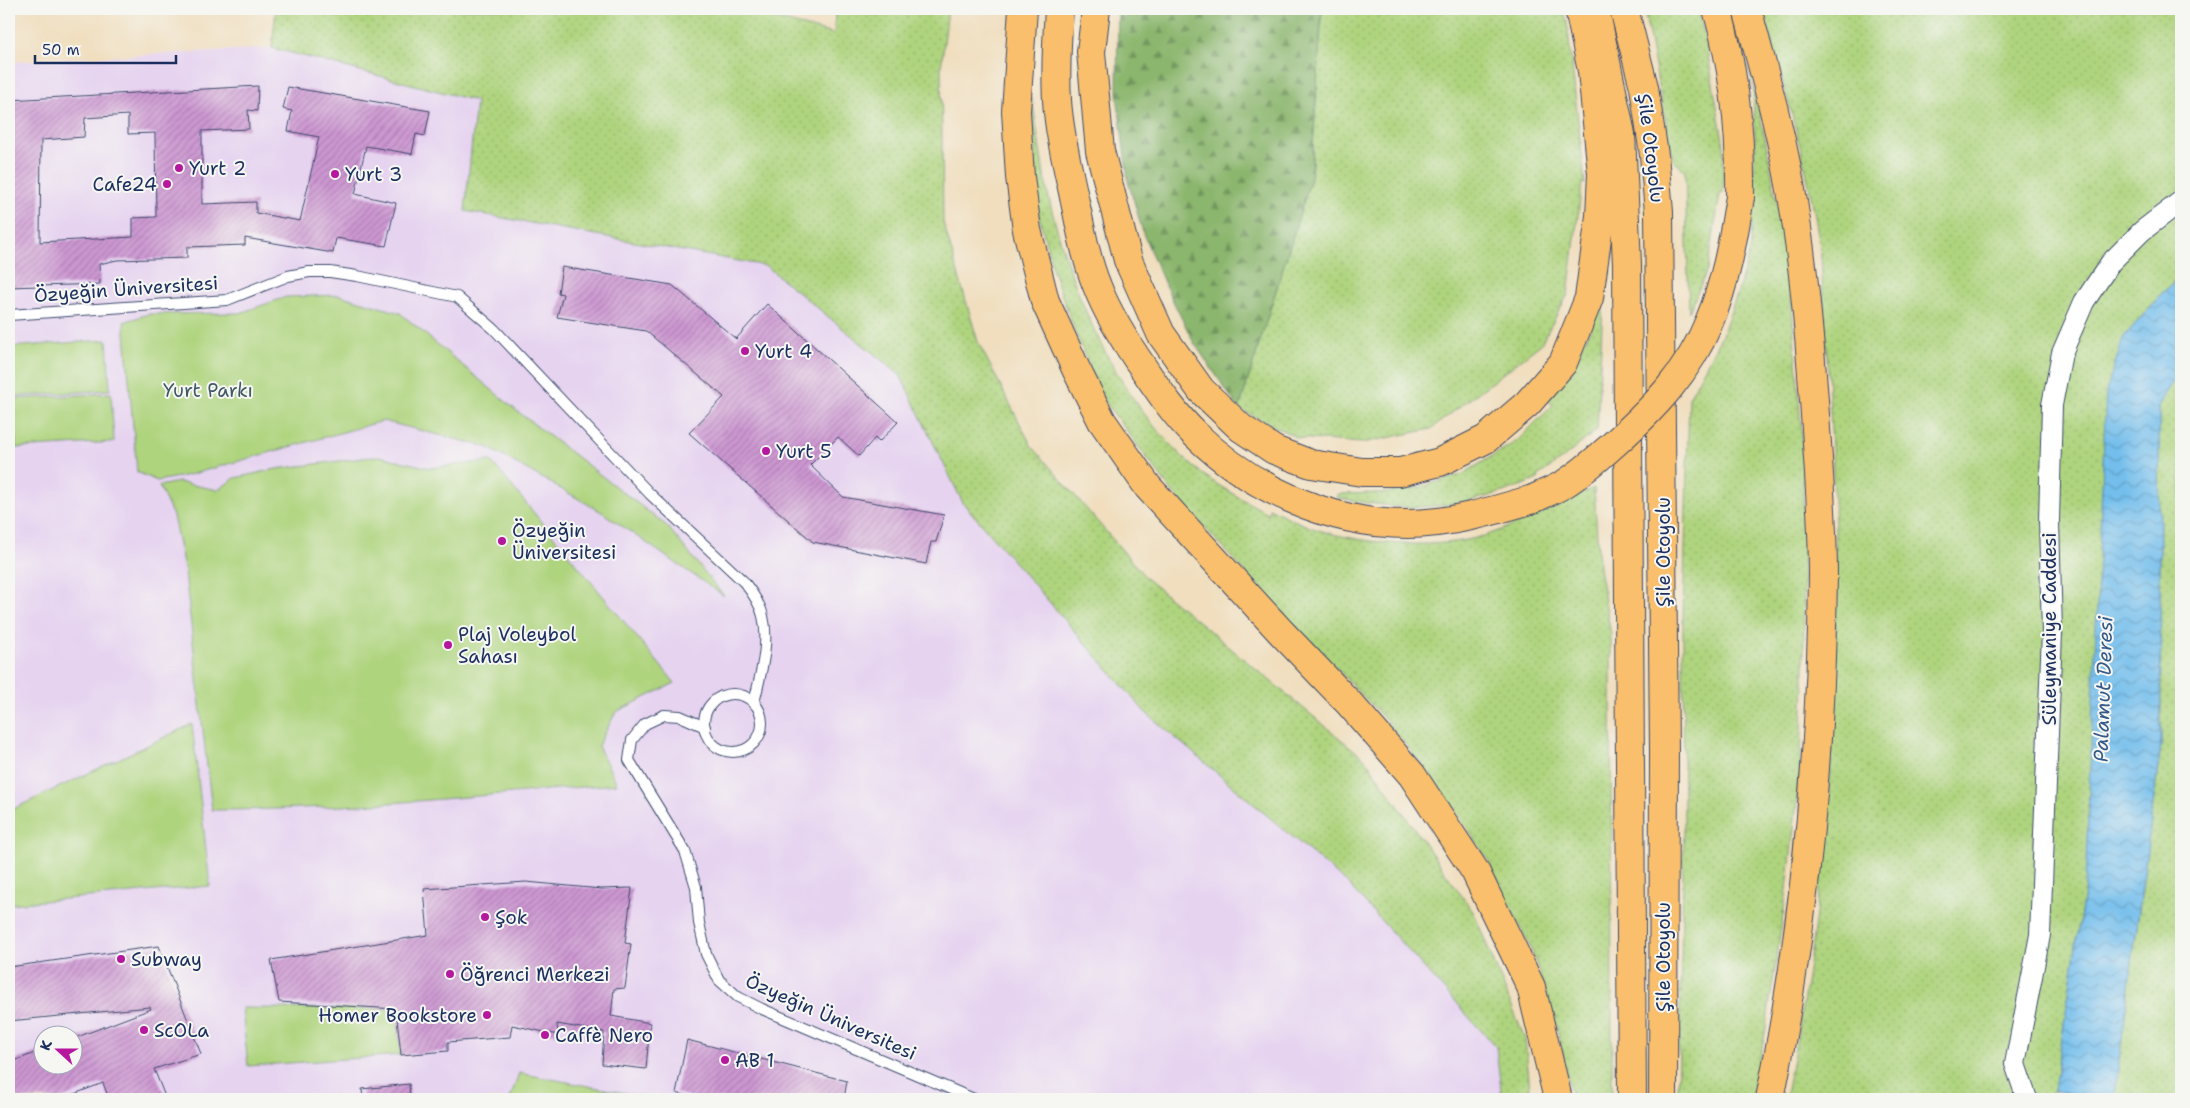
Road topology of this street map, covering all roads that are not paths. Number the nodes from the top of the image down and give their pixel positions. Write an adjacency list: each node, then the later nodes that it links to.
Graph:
1 (1023, 9): 14 (highway)
2 (1059, 9): 7 (highway, bridge)
3 (1096, 9): 4 (highway)
4 (1579, 9)
5 (1595, 9): 15 (highway, Şile Otoyolu)
6 (1624, 9): 16 (highway, Şile Otoyolu)
7 (1717, 9)
8 (1747, 9): 17 (highway)
9 (2181, 201): 18 (street, Süleymaniye Caddesi)
10 (9, 315): 11 (lane, Özyeğin Üniversitesi)
11 (754, 703): 12 (lane); 12 (lane)
12 (705, 727): 13 (lane, Özyeğin Üniversitesi)
13 (974, 1099)
14 (1558, 1099)
15 (1632, 1099)
16 (1663, 1099)
17 (1770, 1099)
18 (2027, 1099)

